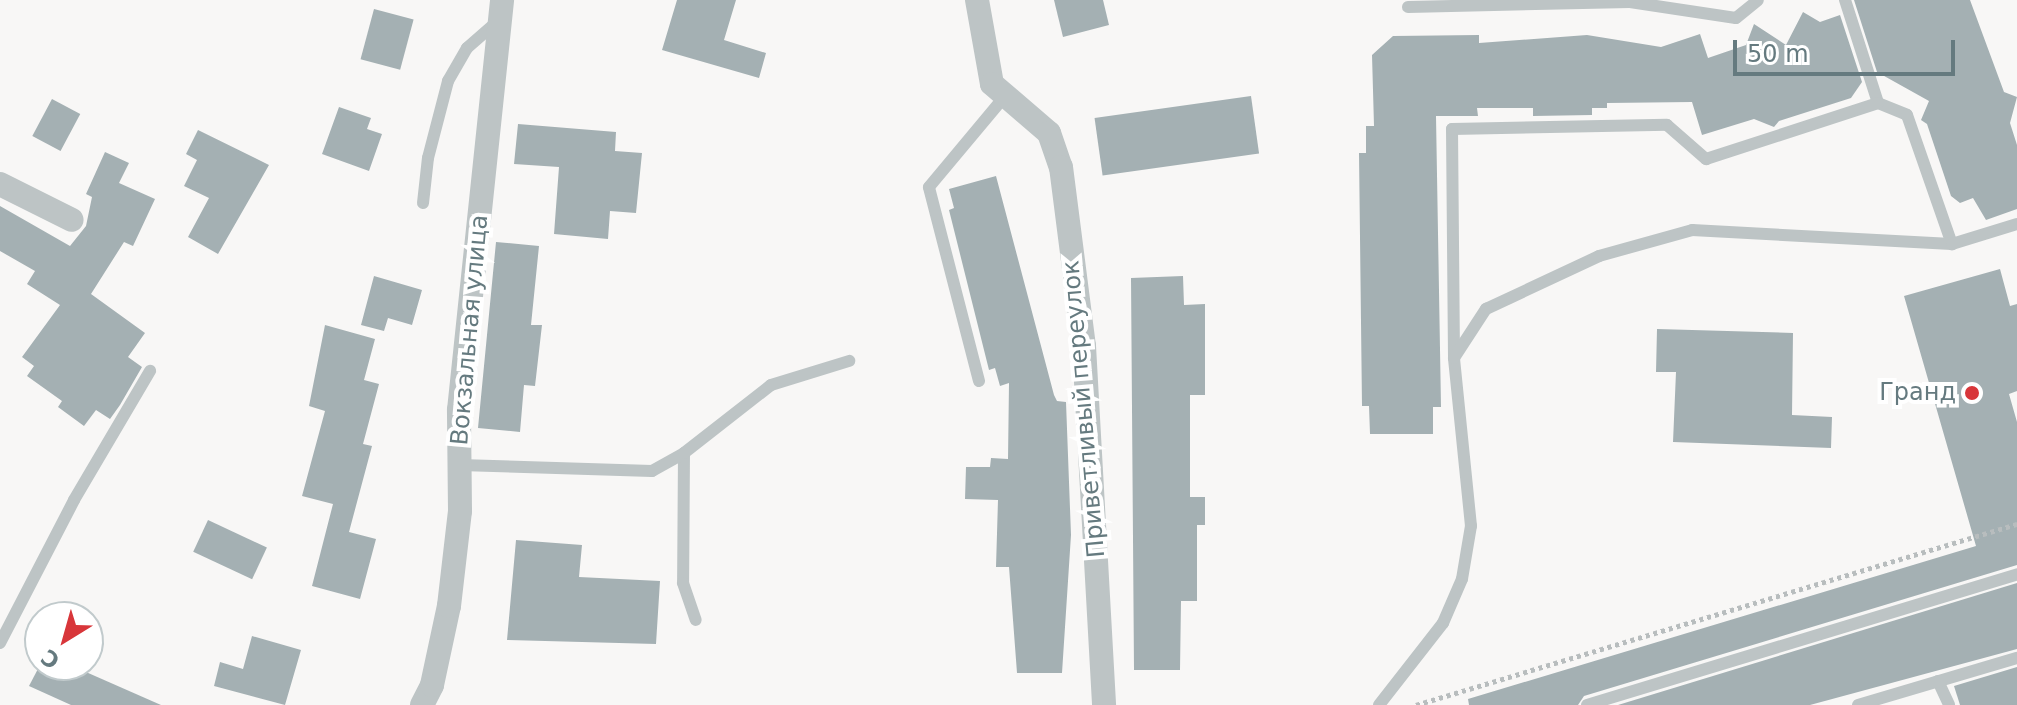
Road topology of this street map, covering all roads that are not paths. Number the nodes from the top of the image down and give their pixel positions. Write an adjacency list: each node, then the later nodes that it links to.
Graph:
1 (977, 0): 6 (street, Приветливый переулок)
2 (1758, 0): 4 (lane)
3 (1845, 0): 7 (lane)
4 (1408, 7)
5 (501, 9): 9 (lane); 18 (street, Вокзальная улица)
6 (1006, 95): 16 (lane); 26 (street, Приветливый переулок)
7 (1878, 103): 12 (lane); 13 (lane)
8 (0, 184): 10 (street)
9 (423, 203)
10 (72, 220)
11 (2017, 224): 12 (lane)
12 (1952, 244): 13 (lane)
13 (1454, 358): 27 (lane)
14 (849, 361): 17 (lane)
15 (150, 371): 21 (lane)
16 (979, 381)
17 (684, 453): 18 (lane); 20 (lane)
18 (460, 465): 25 (street, Вокзальная улица)
19 (2017, 574): 28 (lane)
20 (696, 620)
21 (0, 643)
22 (2017, 658): 23 (lane)
23 (1938, 681): 24 (lane); 29 (lane)
24 (1945, 703)
25 (422, 705)
26 (1104, 705)
27 (1379, 705)
28 (1587, 705)
29 (1858, 705)

